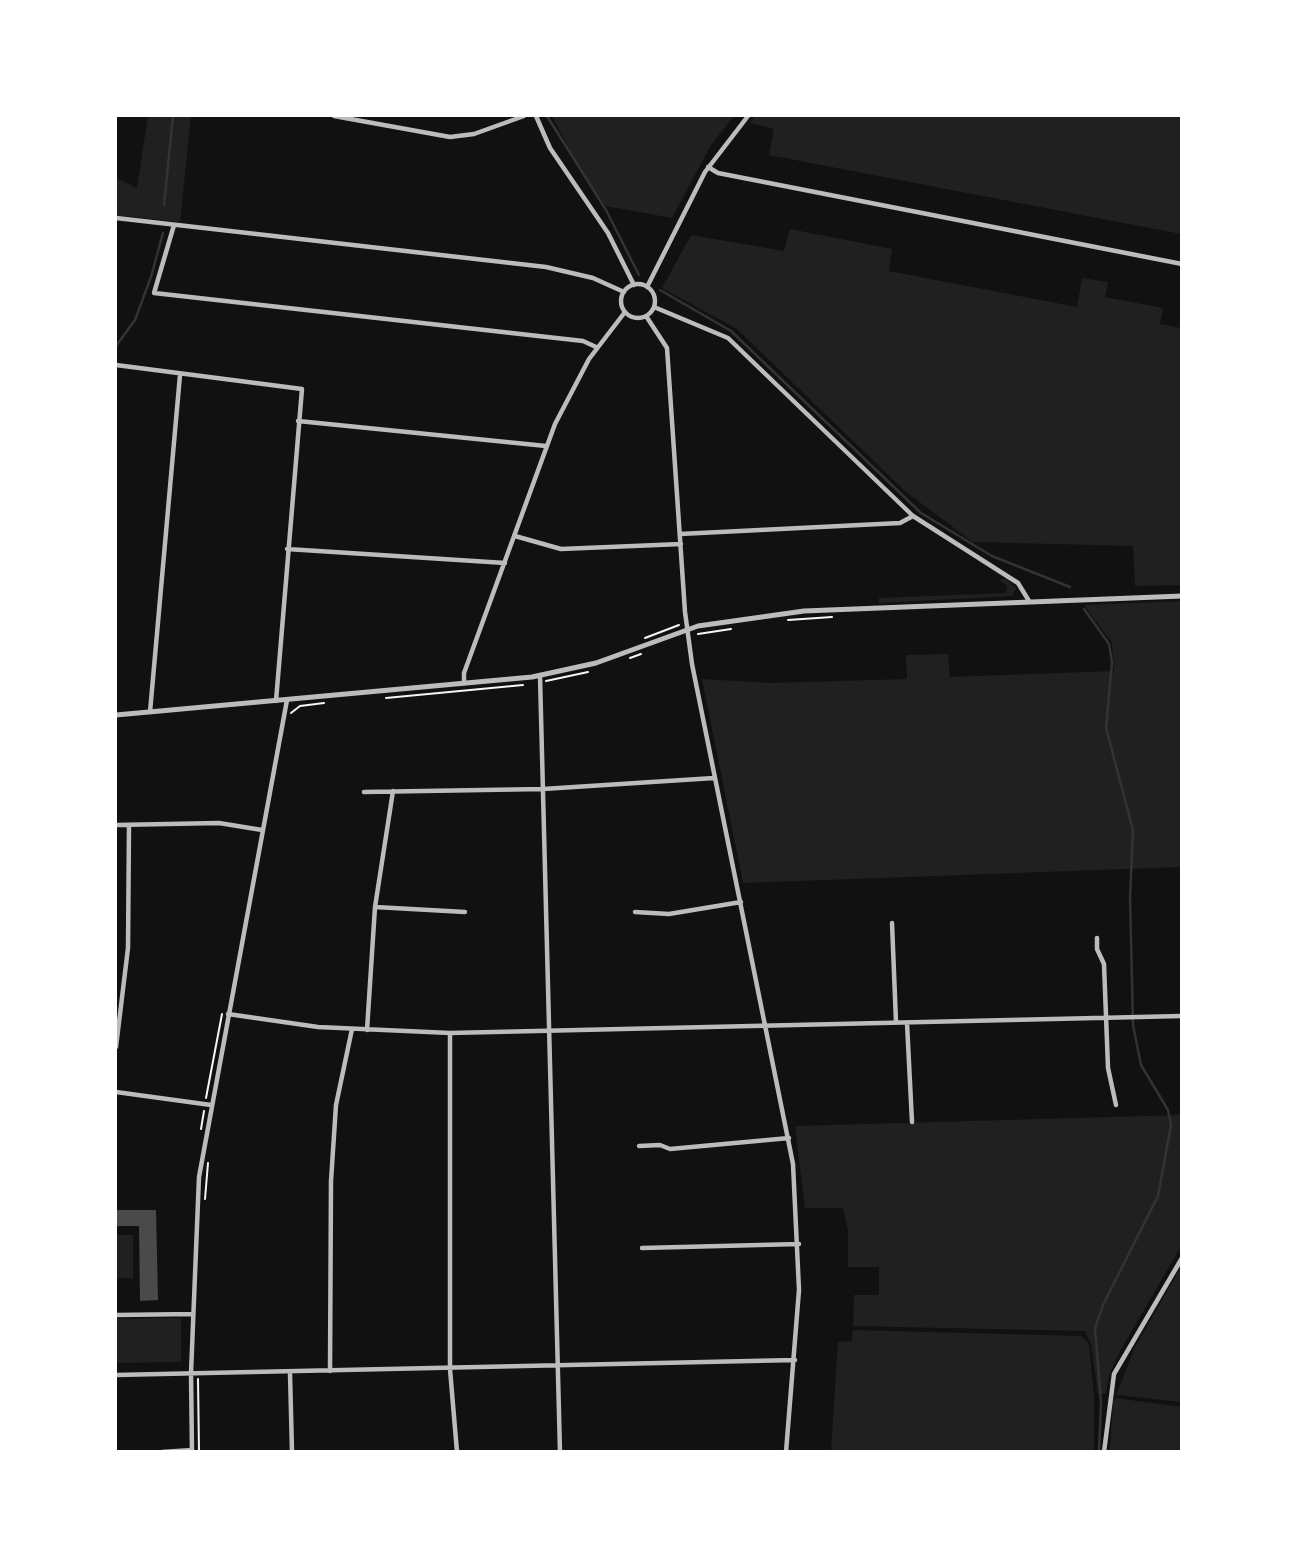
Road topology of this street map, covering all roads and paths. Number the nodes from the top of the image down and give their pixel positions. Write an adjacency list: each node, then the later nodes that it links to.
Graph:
1 (334, 116): 2 (street)
2 (524, 116)
3 (536, 116): 9 (street)
4 (748, 116): 5 (street)
5 (708, 167): 8 (street); 10 (street)
6 (116, 218): 7 (street)
7 (174, 225): 11 (street); 15 (street)
8 (1181, 264)
9 (634, 285): 10 (street); 11 (street)
10 (648, 287): 12 (street)
11 (624, 292): 13 (street)
12 (654, 307): 14 (street); 20 (street)
13 (625, 312): 14 (street); 15 (street)
14 (646, 316): 21 (street)
15 (596, 347): 19 (street)
16 (116, 365): 17 (street)
17 (180, 374): 18 (street); 44 (street)
18 (298, 421): 19 (street); 24 (street)
19 (547, 446): 22 (street)
20 (914, 516): 21 (street); 27 (street)
21 (680, 534): 23 (street)
22 (515, 536): 23 (street); 25 (street)
23 (681, 544): 31 (street)
24 (287, 549): 25 (street); 42 (street)
25 (505, 563): 39 (street)
26 (1181, 596): 27 (street)
27 (1029, 601): 31 (street)
28 (843, 617): 29 (path)
29 (780, 621)
30 (680, 625): 34 (path)
31 (687, 628): 36 (street); 47 (street)
32 (733, 628): 33 (path)
33 (694, 633)
34 (635, 642)
35 (594, 670): 37 (path)
36 (540, 676): 39 (street); 48 (street)
37 (546, 681)
38 (527, 684): 40 (path)
39 (464, 685): 41 (street)
40 (385, 698)
41 (287, 700): 42 (street); 53 (street)
42 (276, 701): 44 (street)
43 (326, 703): 46 (path)
44 (150, 712): 45 (street)
45 (116, 715)
46 (291, 716)
47 (714, 778): 48 (street); 54 (street)
48 (543, 789): 49 (street); 68 (street)
49 (393, 791): 50 (street); 55 (street)
50 (364, 792)
51 (116, 825): 52 (street)
52 (129, 825): 53 (street); 70 (street)
53 (262, 830): 60 (street)
54 (741, 902): 57 (street); 65 (street)
55 (375, 907): 56 (street); 67 (street)
56 (466, 912)
57 (635, 912)
58 (892, 923): 63 (street)
59 (1097, 938): 62 (street)
60 (228, 1014): 66 (street); 72 (street)
61 (1181, 1016): 62 (street)
62 (1106, 1017): 64 (street); 73 (street)
63 (896, 1023): 64 (street); 65 (street)
64 (907, 1023): 74 (street)
65 (767, 1026): 68 (street); 75 (street)
66 (352, 1029): 67 (street); 87 (street)
67 (367, 1030): 69 (street)
68 (550, 1031): 69 (street); 85 (street)
69 (450, 1033): 86 (street)
70 (116, 1047)
71 (116, 1092): 72 (street)
72 (211, 1105): 82 (street)
73 (1116, 1105)
74 (912, 1122)
75 (789, 1138): 76 (street); 79 (street)
76 (639, 1146)
77 (210, 1152): 78 (path)
78 (205, 1202)
79 (799, 1244): 80 (street); 84 (street)
80 (642, 1248)
81 (1181, 1258): 99 (street)
82 (193, 1314): 83 (street); 88 (street)
83 (116, 1315)
84 (796, 1360): 85 (street); 98 (street)
85 (558, 1365): 86 (street); 97 (street)
86 (450, 1369): 87 (street); 96 (street)
87 (330, 1371): 90 (street)
88 (191, 1373): 89 (street); 91 (street); 93 (street)
89 (198, 1373): 90 (street); 94 (path)
90 (290, 1373): 95 (street)
91 (116, 1375)
92 (162, 1451): 93 (street)
93 (192, 1451)
94 (200, 1451)
95 (292, 1451)
96 (457, 1451)
97 (560, 1451)
98 (786, 1451)
99 (1104, 1451)

